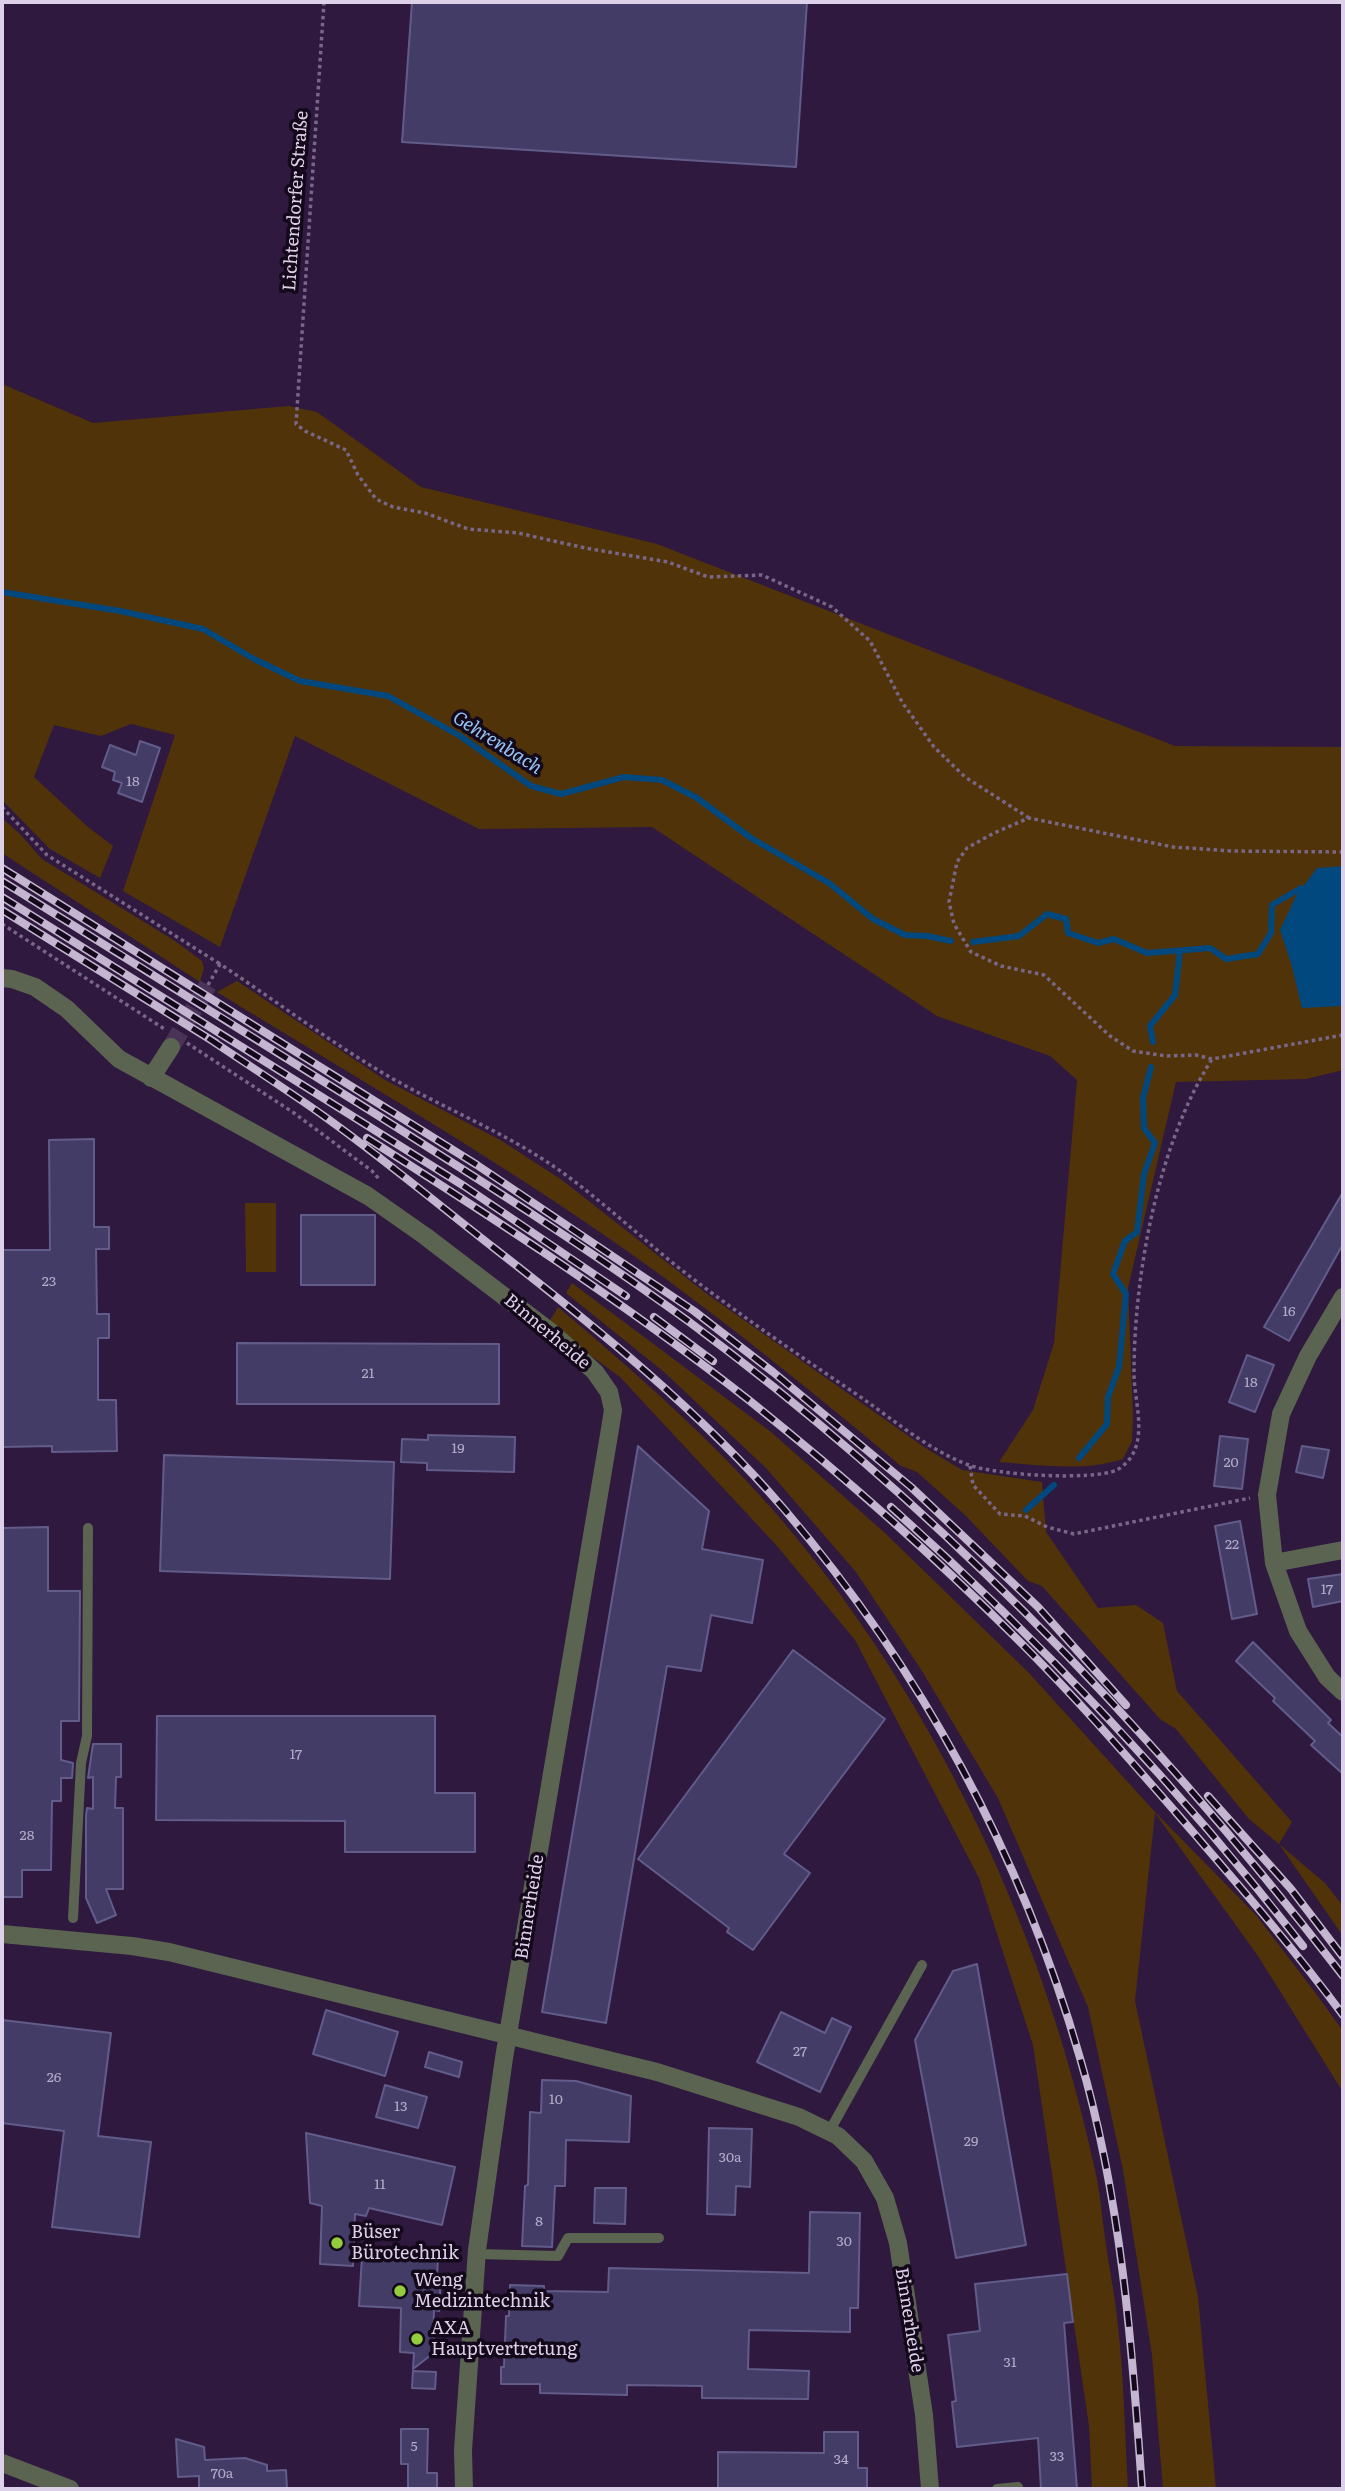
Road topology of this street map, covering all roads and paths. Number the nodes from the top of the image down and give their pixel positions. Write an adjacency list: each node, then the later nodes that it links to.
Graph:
1 (324, 2): 3 (path, Lichtendorfer Straße)
2 (2, 807): 6 (path)
3 (1029, 818): 4 (path); 11 (path)
4 (1343, 852)
5 (2, 924): 10 (path)
6 (220, 964): 8 (path); 15 (path)
7 (2, 978): 12 (street, Binnerheide)
8 (208, 985)
9 (1343, 1035): 11 (path)
10 (171, 1038): 12 (street); 13 (path)
11 (1212, 1059): 15 (path)
12 (151, 1078): 24 (street, Binnerheide)
13 (382, 1182)
14 (1343, 1297): 16 (street)
15 (970, 1466): 16 (path)
16 (1267, 1495): 19 (street)
17 (88, 1528): 21 (lane)
18 (1343, 1550): 19 (street)
19 (1273, 1563): 20 (street)
20 (1343, 1692)
21 (74, 1919)
22 (2, 1934): 24 (street, Binnerheide)
23 (922, 1965): 25 (lane)
24 (509, 2036): 25 (street, Binnerheide); 27 (street, Binnerheide)
25 (829, 2132): 32 (street, Binnerheide)
26 (659, 2238): 27 (lane)
27 (477, 2254): 31 (street, Binnerheide)
28 (2, 2463): 30 (street)
29 (1018, 2487): 33 (lane)
30 (70, 2489)
31 (464, 2489)
32 (930, 2489)
33 (997, 2489)

